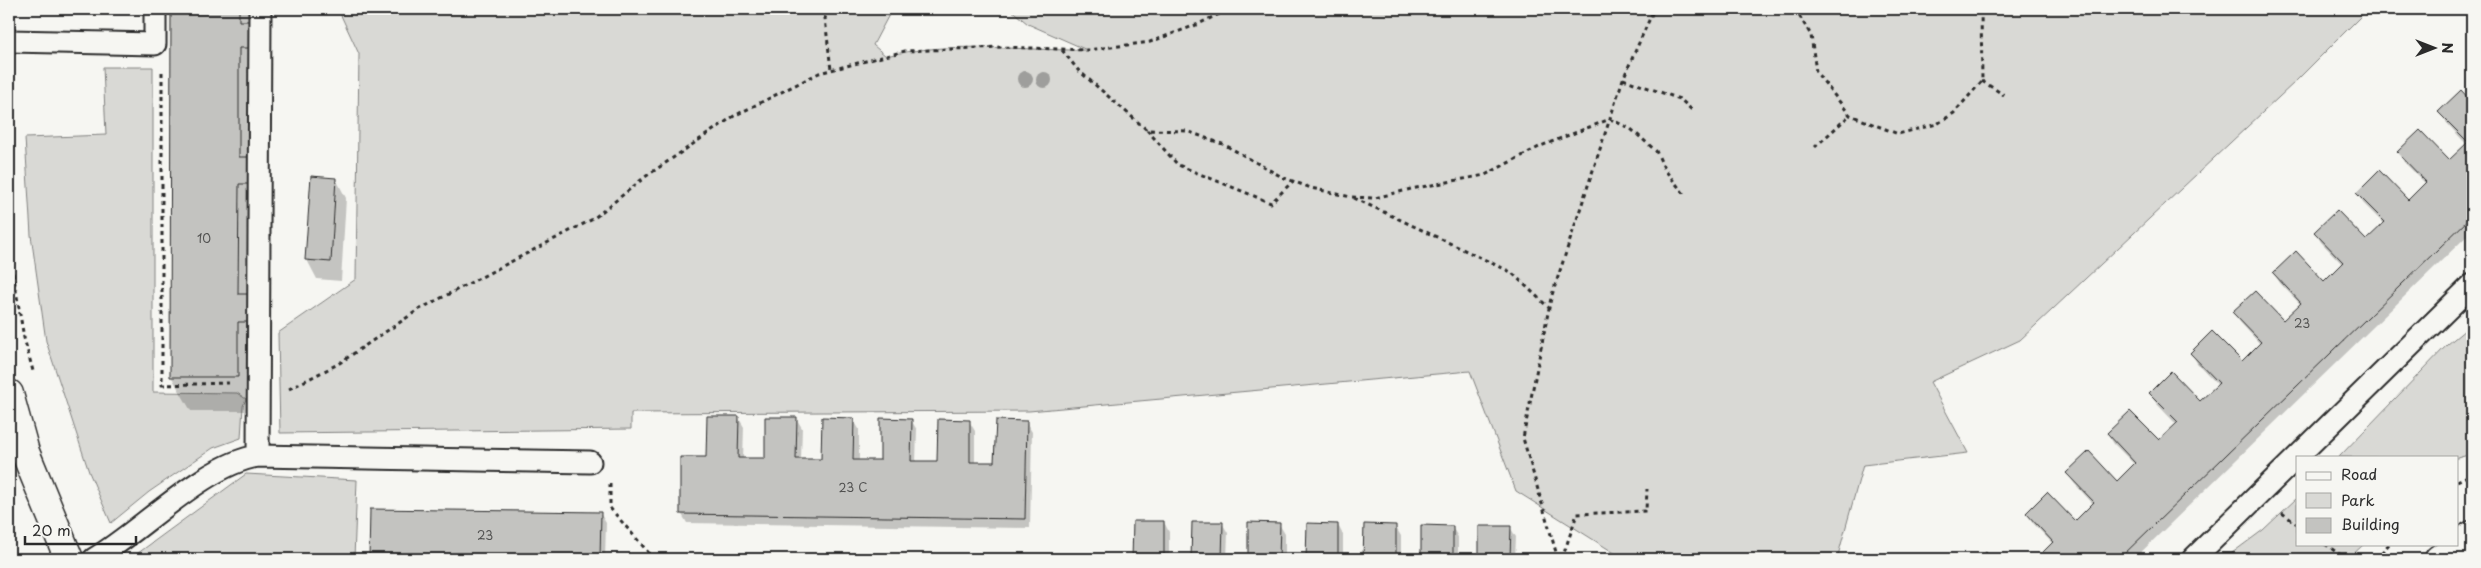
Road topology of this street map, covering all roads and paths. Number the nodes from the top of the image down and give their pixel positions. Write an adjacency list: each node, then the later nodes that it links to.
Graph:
1 (155, 9): 9 (lane)
2 (260, 9): 25 (lane)
3 (829, 9): 11 (path)
4 (1230, 9): 10 (path)
5 (1654, 9): 12 (path)
6 (1795, 9): 16 (path)
7 (1981, 9): 13 (path)
8 (9, 41): 9 (lane)
9 (155, 44): 25 (path)
10 (1061, 50): 11 (path); 18 (path)
11 (831, 70): 27 (path)
12 (1623, 79): 15 (path); 17 (path)
13 (1982, 81): 14 (path); 16 (path)
14 (2004, 95)
15 (1693, 111)
16 (1850, 115): 19 (path)
17 (1610, 119): 21 (path); 22 (path); 24 (path)
18 (1147, 130): 20 (path); 20 (path)
19 (1815, 147)
20 (1293, 181): 22 (path)
21 (1684, 194)
22 (1351, 197): 24 (path)
23 (2472, 285): 29 (lane)
24 (1549, 308): 45 (path)
25 (258, 382): 27 (lane)
26 (9, 394): 42 (street)
27 (258, 406): 28 (lane)
28 (258, 456): 31 (lane); 43 (lane)
29 (2298, 456)
30 (2296, 458): 47 (lane)
31 (590, 462): 44 (path)
32 (2472, 468): 34 (path)
33 (2472, 474): 34 (path)
34 (2466, 476): 35 (path)
35 (2458, 480)
36 (1648, 489): 46 (path)
37 (2472, 535): 38 (street)
38 (2458, 545)
39 (2328, 546): 48 (path)
40 (2387, 546): 49 (path)
41 (2457, 546): 50 (street)
42 (69, 559)
43 (94, 559)
44 (654, 559)
45 (1558, 559)
46 (1562, 559)
47 (2194, 559)
48 (2346, 559)
49 (2376, 559)
50 (2439, 559)

